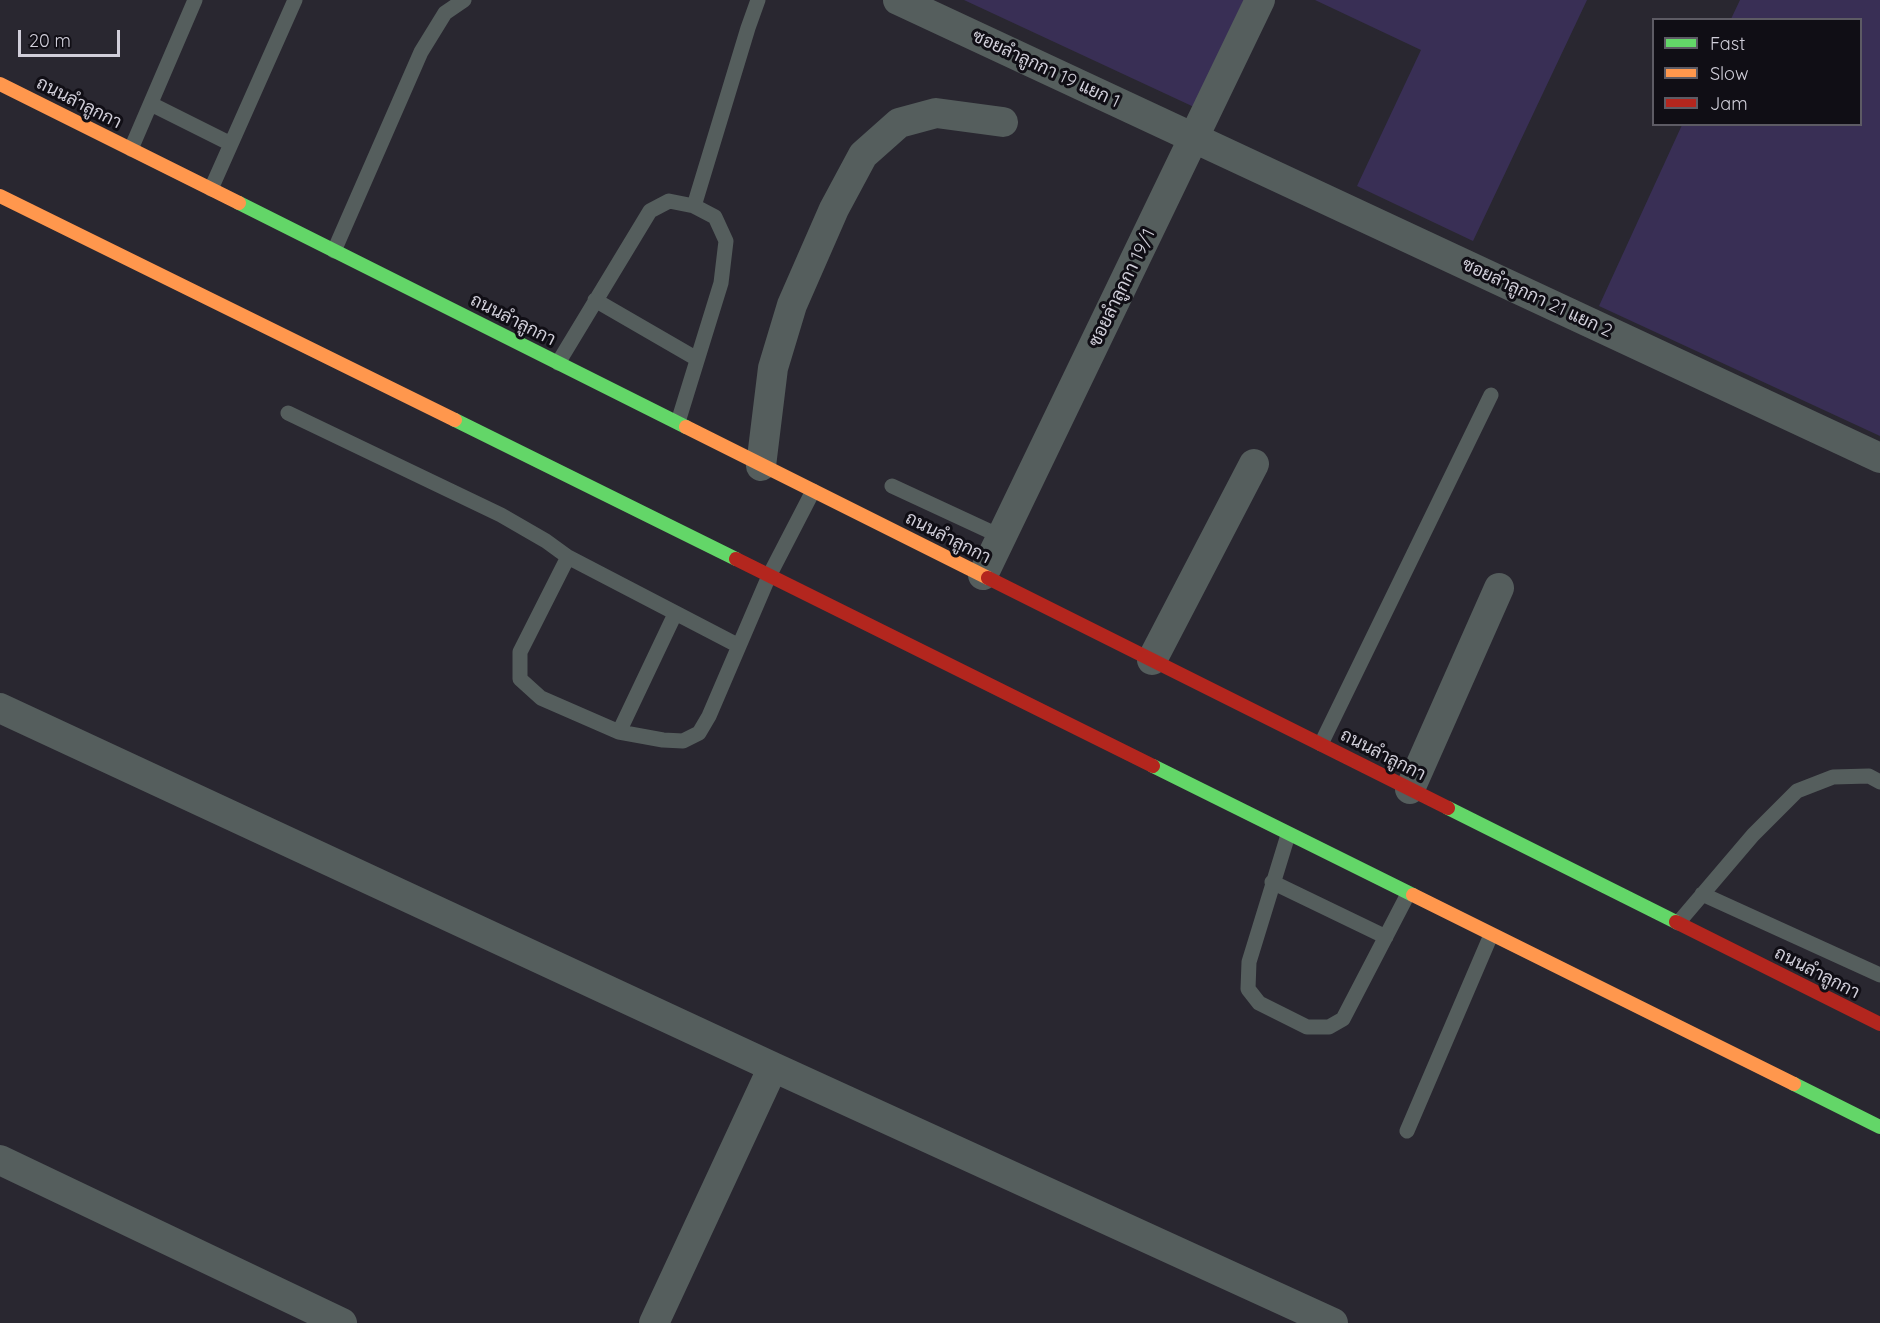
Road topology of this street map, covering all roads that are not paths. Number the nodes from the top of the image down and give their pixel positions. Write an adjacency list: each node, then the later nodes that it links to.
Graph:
1 (195, 0): 8 (lane)
2 (295, 0): 11 (lane)
3 (464, 0): 16 (lane)
4 (758, 0): 15 (lane)
5 (898, 0): 10 (street, ซอยลำลูกกา 19 แยก 1)
6 (1260, 0): 10 (street, ซอยลำลูกกา 19/1)
7 (0, 84): 12 (main road, ถนนลำลูกกา)
8 (151, 104): 11 (lane); 12 (lane)
9 (1003, 122): 25 (street)
10 (1194, 138): 23 (street, ซอยลำลูกกา 21 แยก 2); 28 (street, ซอยลำลูกกา 19/1)
11 (231, 144): 13 (lane)
12 (131, 149): 13 (main road, ถนนลำลูกกา)
13 (211, 189): 16 (main road, ถนนลำลูกกา)
14 (0, 196): 31 (main road)
15 (694, 206): 17 (lane); 18 (lane)
16 (334, 250): 19 (main road, ถนนลำลูกกา)
17 (595, 300): 18 (lane); 19 (lane)
18 (697, 359): 22 (lane)
19 (558, 363): 22 (main road, ถนนลำลูกกา)
20 (1491, 395): 38 (lane)
21 (288, 413): 29 (lane)
22 (678, 422): 25 (main road, ถนนลำลูกกา)
23 (1880, 458)
24 (1254, 464): 35 (street)
25 (761, 466): 27 (main road, ถนนลำลูกกา)
26 (892, 486): 28 (lane)
27 (813, 490): 30 (main road, ถนนลำลูกกา); 31 (lane)
28 (1002, 537): 30 (street, ซอยลำลูกกา 19/1)
29 (568, 557): 33 (lane); 37 (lane)
30 (983, 575): 35 (main road, ถนนลำลูกกา)
31 (769, 576): 34 (lane); 41 (main road)
32 (1499, 588): 40 (street)
33 (675, 614): 34 (lane); 37 (lane)
34 (739, 646): 37 (lane)
35 (1152, 660): 38 (main road, ถนนลำลูกกา)
36 (0, 708): 50 (street)
37 (619, 732)
38 (1321, 744): 40 (main road, ถนนลำลูกกา)
39 (1880, 782): 44 (lane)
40 (1410, 789): 45 (main road, ถนนลำลูกกา)
41 (1288, 835): 42 (lane); 43 (main road)
42 (1272, 882): 47 (lane); 47 (lane)
43 (1408, 894): 46 (main road); 47 (lane)
44 (1702, 894): 45 (lane); 48 (lane)
45 (1678, 923): 49 (main road, ถนนลำลูกกา)
46 (1491, 935): 51 (main road); 52 (lane)
47 (1386, 937)
48 (1880, 975)
49 (1880, 1024)
50 (773, 1067): 55 (street); 56 (street)
51 (1880, 1127)
52 (1407, 1131)
53 (0, 1160): 54 (street)
54 (342, 1323)
55 (654, 1323)
56 (1333, 1323)

